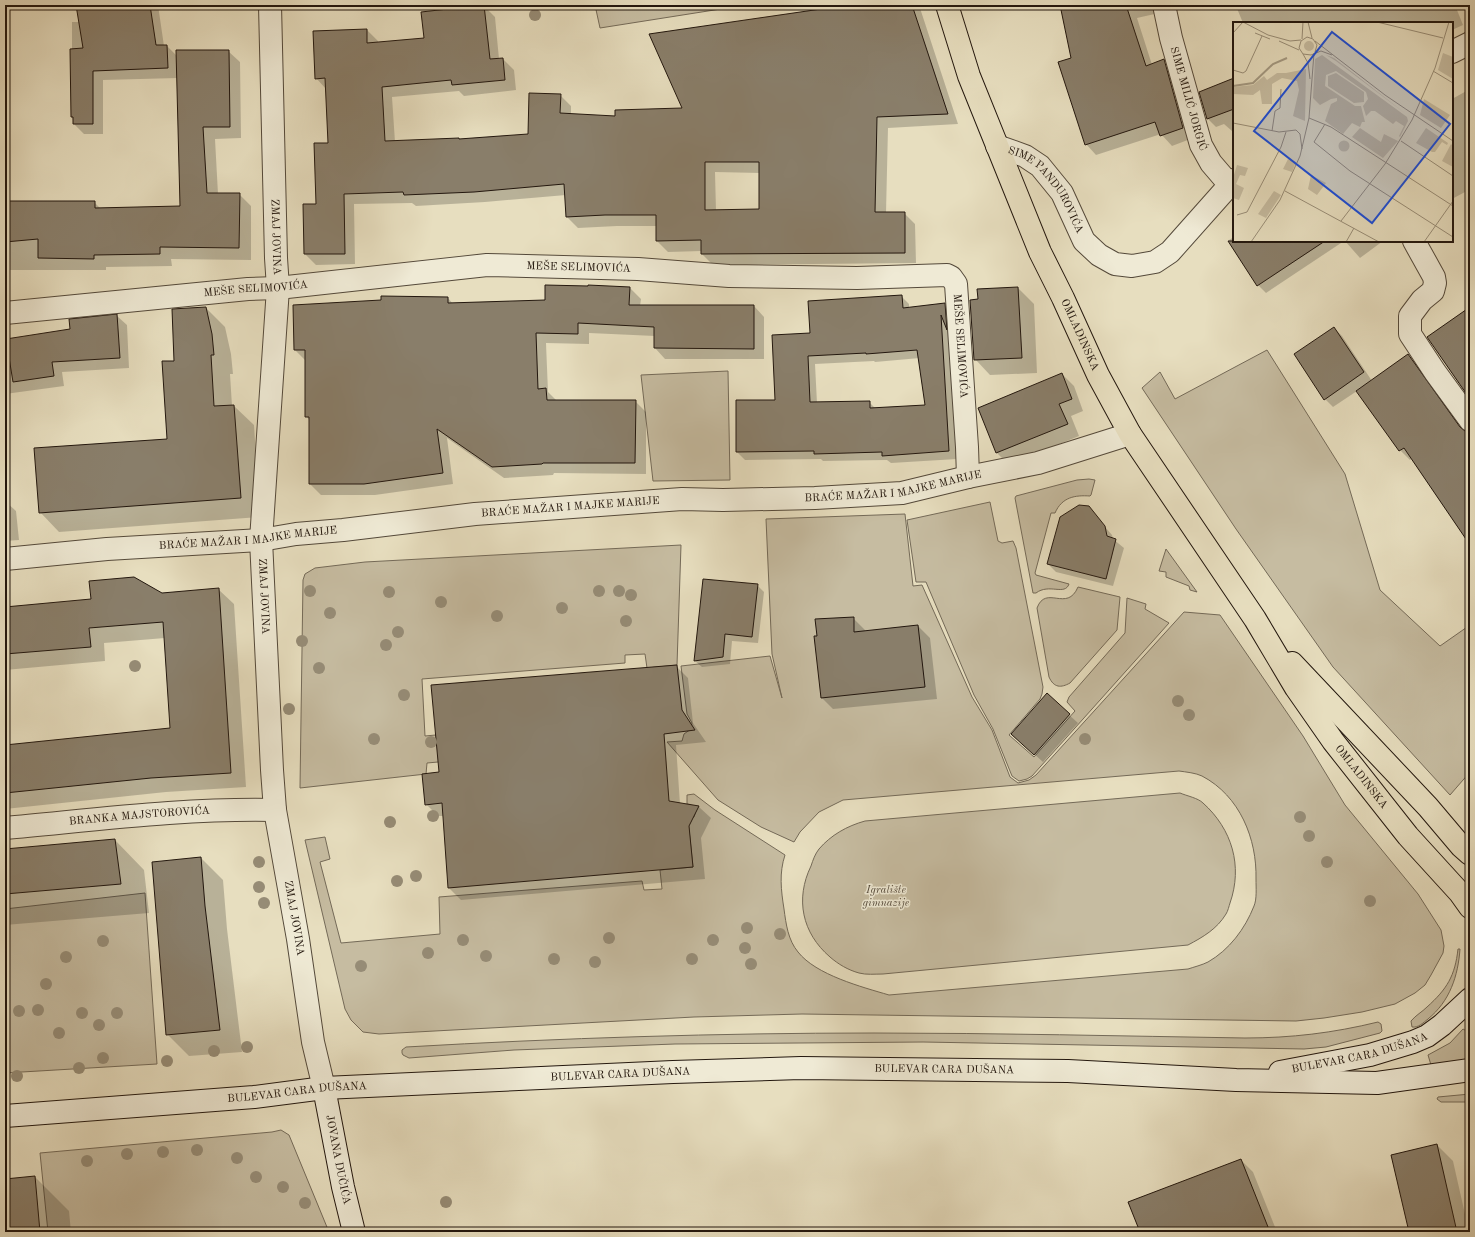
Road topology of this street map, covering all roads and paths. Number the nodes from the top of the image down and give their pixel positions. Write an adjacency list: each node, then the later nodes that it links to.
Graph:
1 (270, 5): 9 (street, ZMAJ JOVINA)
2 (947, 5): 6 (main road, OMLADINSKA)
3 (1164, 5): 7 (street, SIME MILIĆ JORGIĆ)
4 (1470, 43): 5 (street)
5 (1453, 52)
6 (997, 146): 7 (street, SIME PANDUROVIĆA); 12 (main road, OMLADINSKA)
7 (1232, 182)
8 (1415, 242): 11 (street)
9 (278, 288): 10 (street, MEŠE SELIMOVIĆA); 13 (street, MEŠE SELIMOVIĆA); 14 (street, ZMAJ JOVINA)
10 (5, 313)
11 (1470, 420)
12 (1130, 434): 13 (street, BRAĆE MAŽAR I MAJKE MARIJE); 16 (main road, OMLADINSKA)
13 (968, 477): 14 (street, BRAĆE MAŽAR I MAJKE MARIJE)
14 (261, 540): 15 (street, BRAĆE MAŽAR I MAJKE MARIJE); 17 (street, ZMAJ JOVINA)
15 (5, 559)
16 (1267, 637): 19 (main road, OMLADINSKA); 20 (main road, OMLADINSKA)
17 (274, 810): 18 (street, BRANKA MAJSTOROVIĆA); 24 (street, ZMAJ JOVINA)
18 (5, 828)
19 (1470, 854)
20 (1470, 907)
21 (1470, 999): 23 (street, BULEVAR CARA DUŠANA)
22 (1470, 1070): 23 (street, BULEVAR CARA DUŠANA)
23 (1236, 1080): 24 (street, BULEVAR CARA DUŠANA)
24 (324, 1088): 25 (street, BULEVAR CARA DUŠANA); 26 (street, JOVANA DUČIĆA)
25 (5, 1116)
26 (354, 1232)

